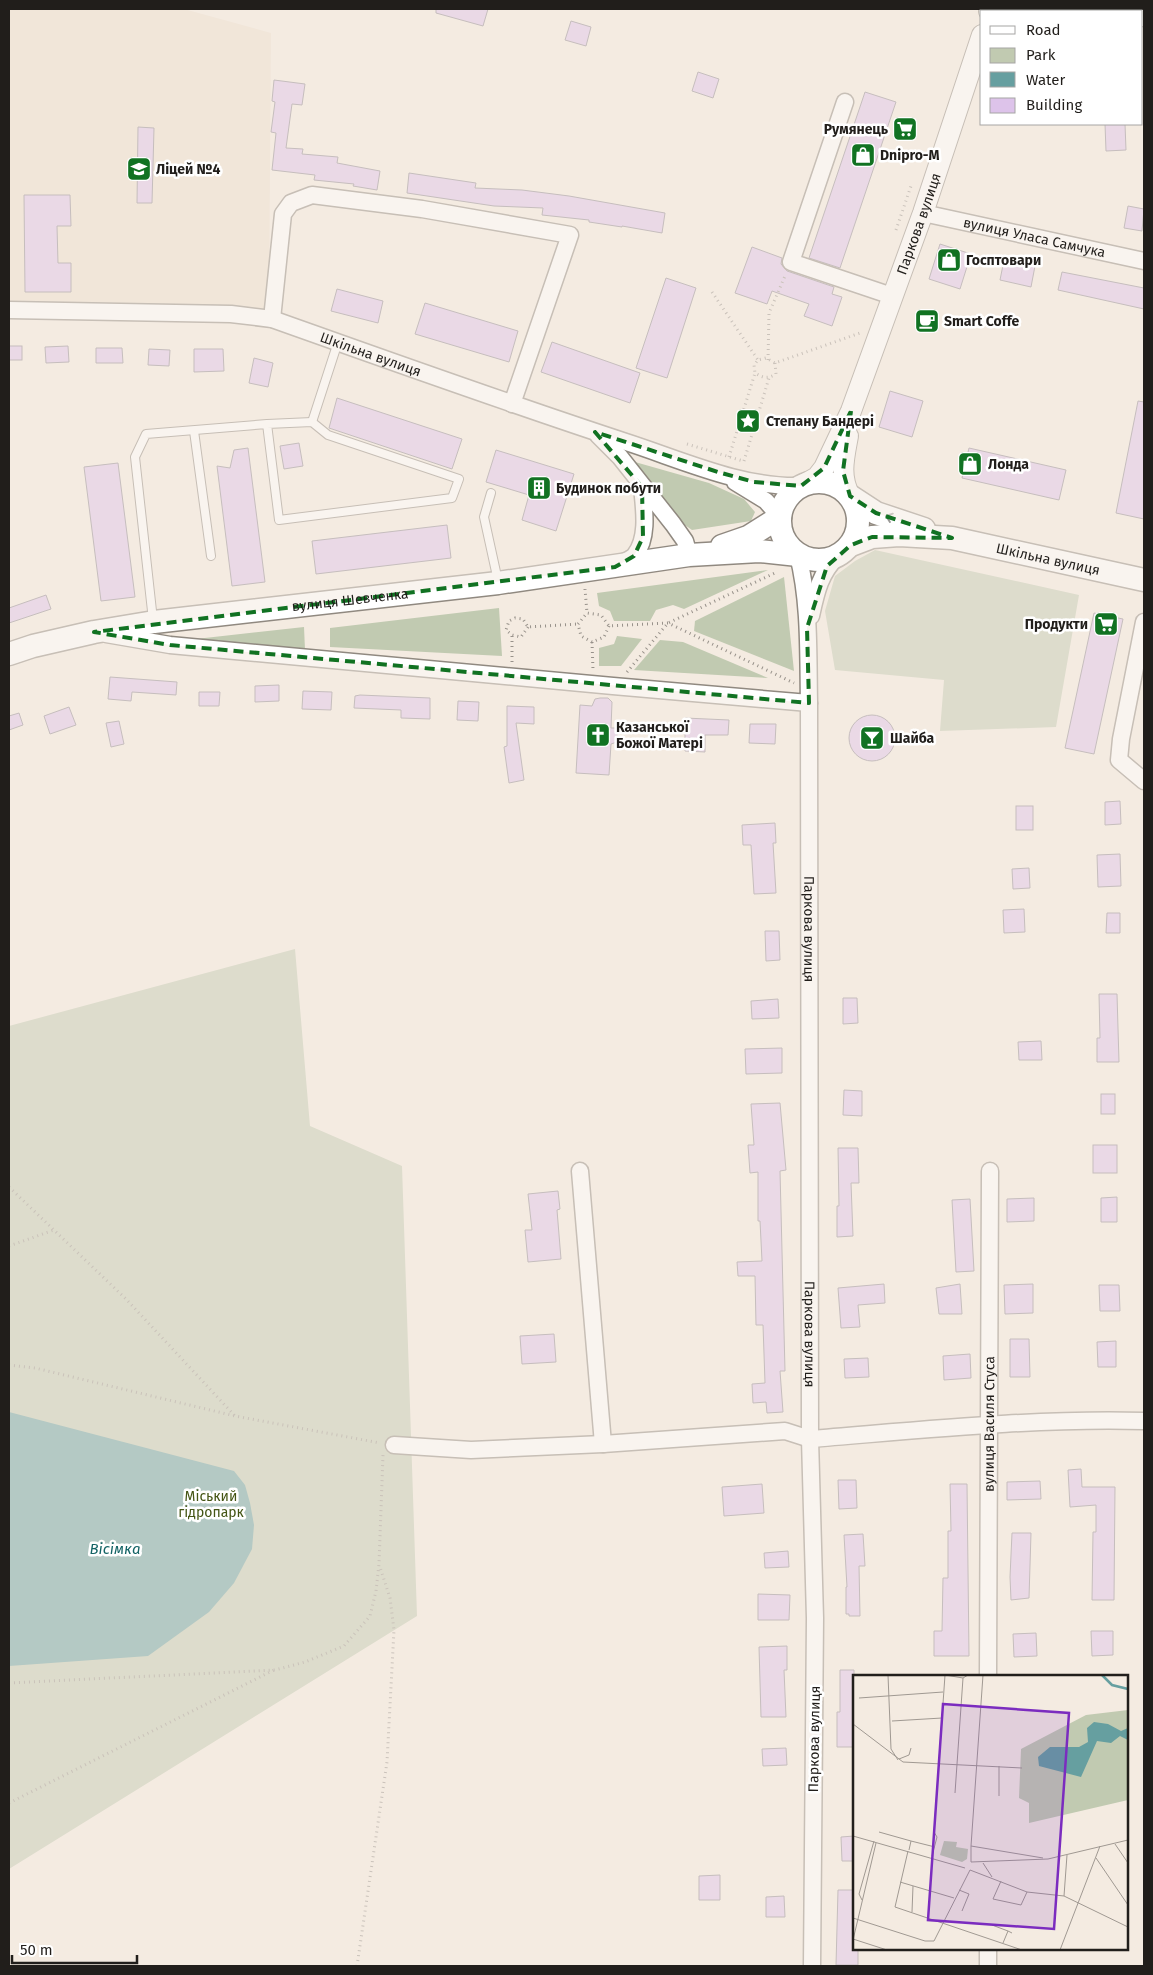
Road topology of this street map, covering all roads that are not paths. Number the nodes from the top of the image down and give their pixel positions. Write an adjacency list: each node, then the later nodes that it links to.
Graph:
1 (980, 40): 3 (street, Паркова вулиця)
2 (845, 102): 5 (street)
3 (923, 213): 4 (street, вулиця Уласа Самчука); 5 (street, Паркова вулиця)
4 (1144, 262)
5 (892, 296): 10 (street, Паркова вулиця)
6 (9, 310): 7 (street, Шкільна вулиця)
7 (272, 319): 8 (street, Шкільна вулиця); 9 (street)
8 (338, 342): 9 (street, Шкільна вулиця); 11 (lane)
9 (512, 404): 14 (street, Шкільна вулиця)
10 (852, 411): 16 (street, Паркова вулиця); 19 (street, Паркова вулиця)
11 (312, 422): 12 (lane); 12 (lane)
12 (267, 424): 13 (lane)
13 (194, 430): 25 (lane); 29 (lane)
14 (595, 432): 15 (street, Шкільна вулиця); 17 (street)
15 (718, 472): 16 (street); 20 (street)
16 (801, 486): 19 (main road); 20 (main road)
17 (642, 487): 23 (street); 26 (street)
18 (491, 493): 28 (lane)
19 (850, 496): 21 (main road, Шкільна вулиця, one-way to 19); 22 (main road)
20 (780, 517): 23 (main road, вулиця Шевченка); 24 (main road)
21 (952, 538): 22 (main road, Шкільна вулиця); 27 (main road, Шкільна вулиця)
22 (844, 551): 24 (main road); 31 (street)
23 (692, 555): 24 (main road, вулиця Шевченка); 26 (main road, вулиця Шевченка)
24 (798, 555): 31 (street)
25 (211, 556)
26 (615, 567): 28 (main road, вулиця Шевченка)
27 (1144, 580)
28 (498, 584): 29 (main road, вулиця Шевченка)
29 (154, 622): 32 (main road, вулиця Шевченка)
30 (1144, 622): 34 (street)
31 (808, 628): 35 (street, Паркова вулиця)
32 (94, 632): 33 (main road, вулиця Шевченка); 35 (street)
33 (9, 654)
34 (1140, 665): 36 (street)
35 (809, 703): 41 (street, Паркова вулиця)
36 (1144, 781)
37 (580, 1171): 43 (street)
38 (990, 1171): 40 (street, вулиця Василя Стуса)
39 (1144, 1421): 40 (street)
40 (989, 1424): 41 (street); 44 (street, вулиця Василя Стуса)
41 (810, 1439): 43 (street); 46 (street, Паркова вулиця)
42 (388, 1444): 43 (street)
43 (603, 1444)
44 (988, 1675)
45 (988, 1950): 47 (street)
46 (812, 1966)
47 (988, 1966)

